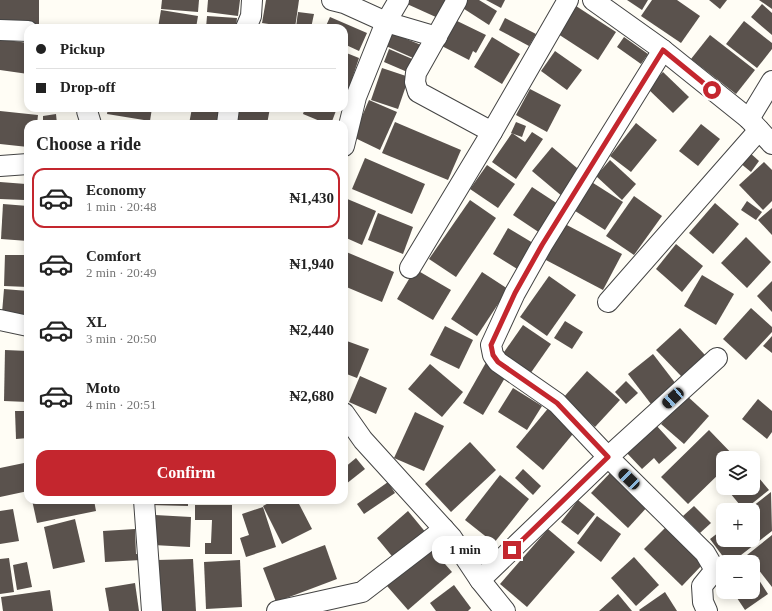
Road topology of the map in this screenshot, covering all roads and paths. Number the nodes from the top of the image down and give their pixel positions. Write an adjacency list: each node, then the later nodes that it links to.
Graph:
1 (252, 0): 8 (street)
2 (332, 0): 7 (street)
3 (399, 0): 7 (street)
4 (457, 0): 11 (street)
5 (568, 0): 16 (street)
6 (593, 0): 12 (street)
7 (386, 22): 11 (street); 14 (street)
8 (248, 24)
9 (0, 30): 10 (street)
10 (24, 31)
11 (437, 37): 16 (street)
12 (663, 50): 15 (street); 25 (street)
13 (772, 81): 15 (street)
14 (348, 130)
15 (760, 131): 20 (street)
16 (492, 132): 19 (street)
17 (24, 164): 18 (street)
18 (0, 166)
19 (410, 268)
20 (608, 302)
21 (0, 320): 22 (street)
22 (24, 325)
23 (717, 358): 25 (street)
24 (348, 419): 27 (street)
25 (608, 457): 28 (street); 32 (street)
26 (144, 504): 29 (street)
27 (444, 529): 28 (street); 30 (street)
28 (480, 580): 31 (street)
29 (152, 611)
30 (277, 611)
31 (505, 611)
32 (707, 611)

